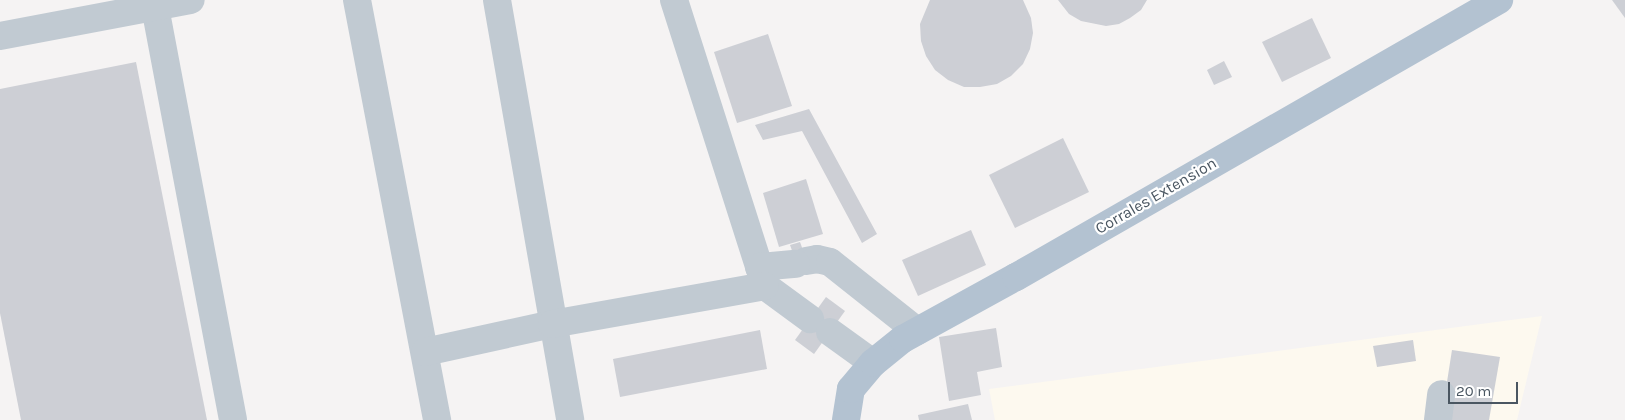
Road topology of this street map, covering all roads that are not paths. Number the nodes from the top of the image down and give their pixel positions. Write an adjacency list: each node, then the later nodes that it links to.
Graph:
1 (192, 0): 6 (lane)
2 (357, 0): 12 (lane)
3 (496, 0): 10 (lane)
4 (674, 0): 9 (lane)
5 (1499, 0): 11 (main road, Corrales Extension)
6 (155, 7): 7 (lane); 14 (lane)
7 (106, 8): 8 (lane)
8 (0, 36)
9 (762, 276): 10 (lane); 11 (lane); 13 (lane)
10 (552, 324): 12 (lane); 16 (lane)
11 (917, 331): 13 (main road, Corrales Extension)
12 (425, 352): 15 (lane)
13 (873, 363): 17 (main road, Corrales Extension)
14 (233, 420)
15 (438, 420)
16 (570, 420)
17 (846, 420)

